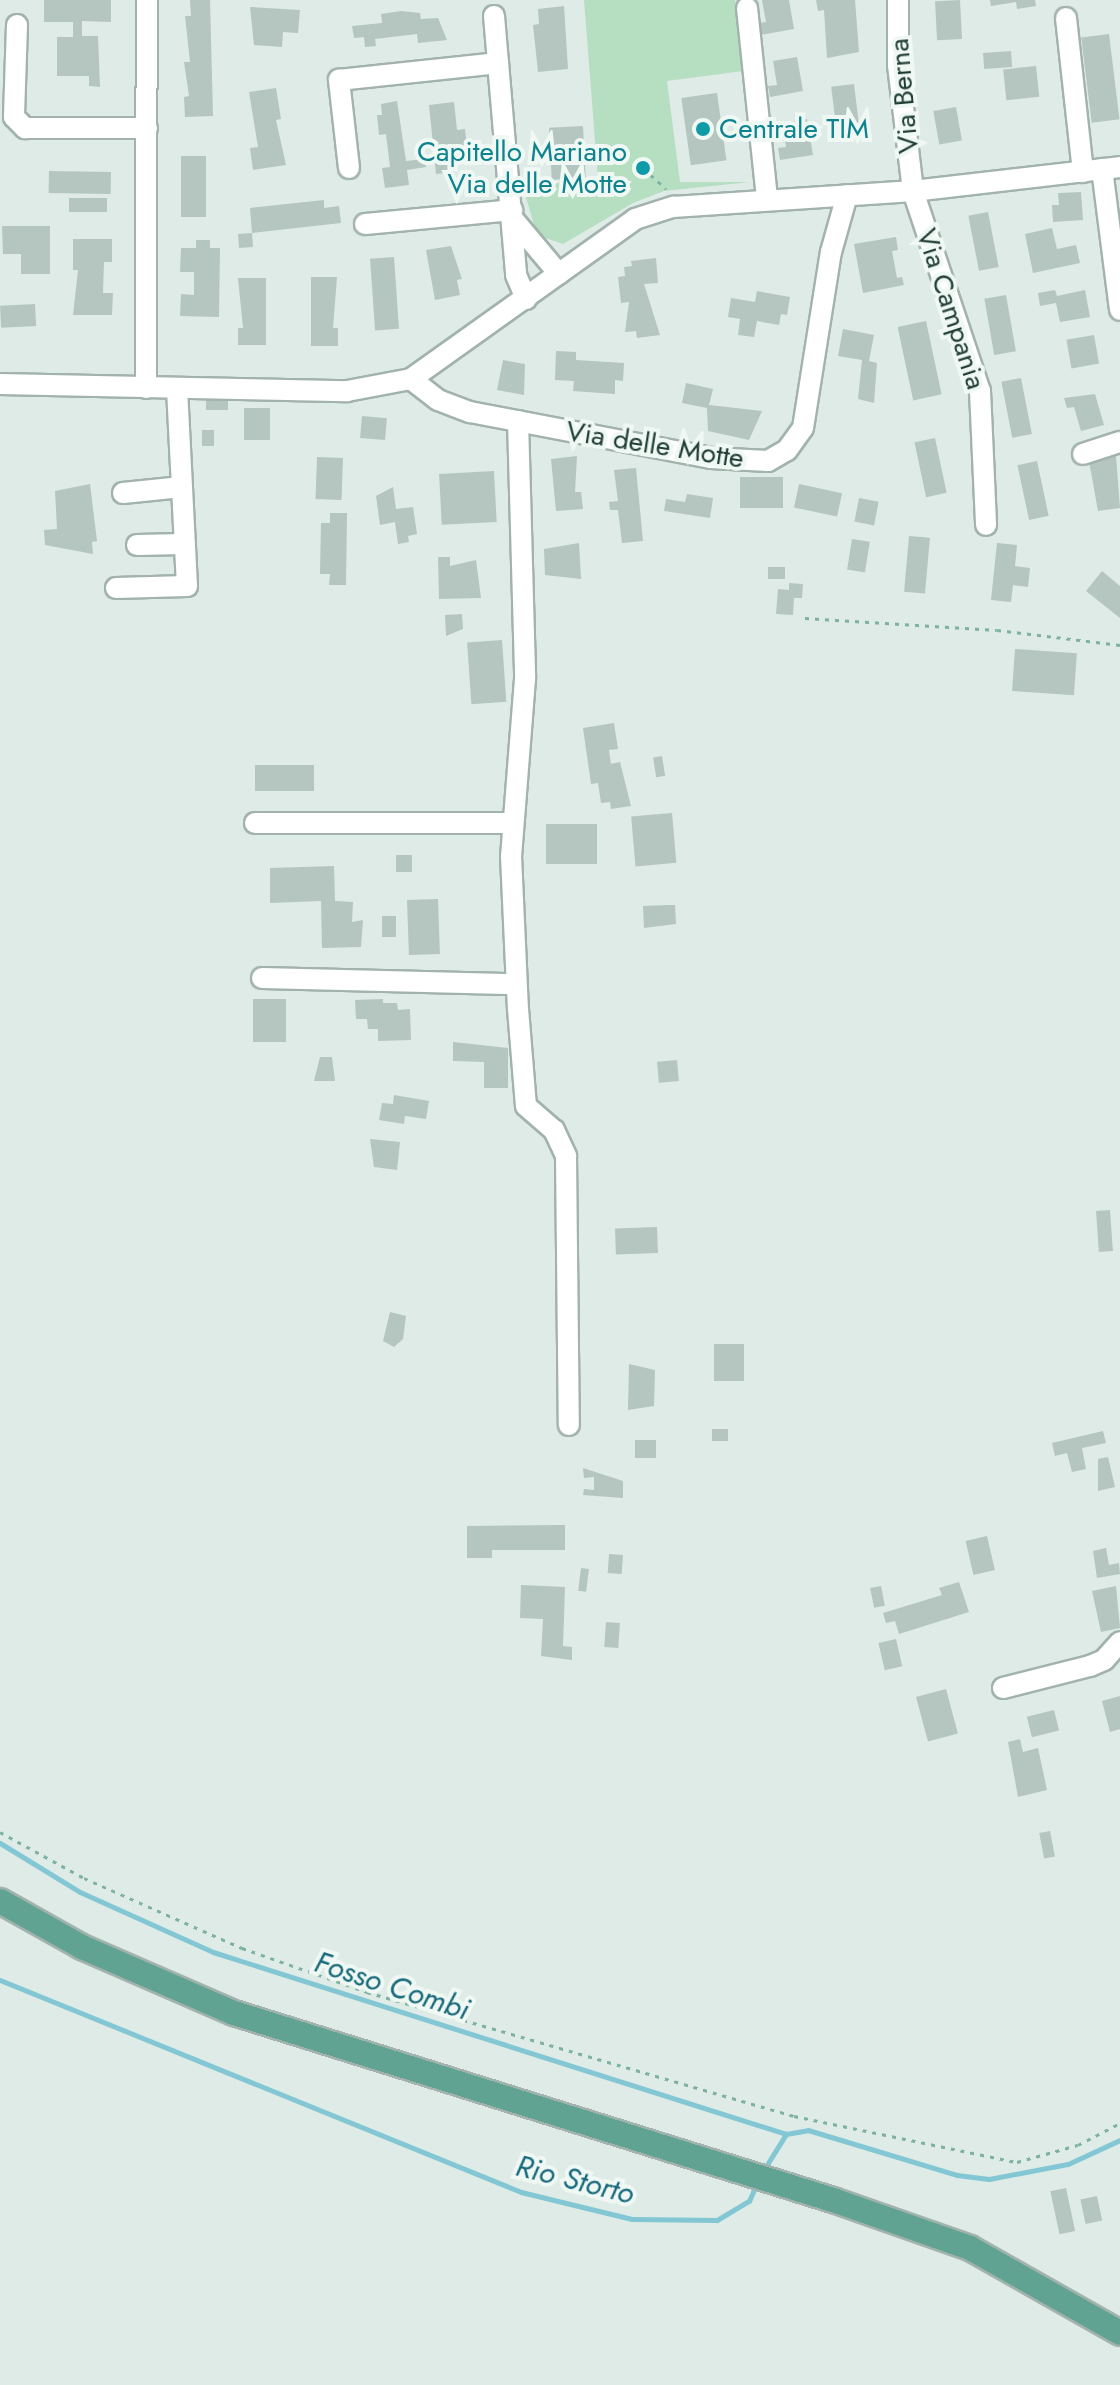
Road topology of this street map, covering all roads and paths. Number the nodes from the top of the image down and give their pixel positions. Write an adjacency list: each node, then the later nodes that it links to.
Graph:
1 (147, 0): 8 (street)
2 (898, 0): 12 (street, Via Berna)
3 (747, 8): 14 (street)
4 (494, 16): 7 (street)
5 (1066, 18): 11 (street)
6 (17, 25): 8 (street)
7 (498, 63): 9 (street); 16 (street)
8 (147, 128): 23 (street)
9 (349, 168)
10 (643, 168): 15 (path)
11 (1101, 169): 12 (street); 20 (street)
12 (913, 191): 13 (street); 30 (street, Via Campania)
13 (847, 195): 14 (street); 25 (street, Via delle Motte)
14 (767, 199): 15 (street)
15 (673, 207): 18 (street)
16 (512, 214): 17 (street); 18 (street); 19 (street)
17 (365, 224)
18 (559, 274): 19 (street)
19 (526, 299): 21 (street)
20 (1120, 310)
21 (411, 379): 24 (street); 25 (street, Via delle Motte)
22 (0, 384): 23 (street)
23 (146, 388): 24 (street)
24 (177, 391): 28 (street)
25 (518, 421): 37 (street)
26 (1120, 442): 27 (street)
27 (1083, 454)
28 (182, 487): 29 (street); 31 (street)
29 (123, 493)
30 (986, 525)
31 (184, 544): 32 (street); 33 (street)
32 (137, 545)
33 (116, 588)
34 (805, 618): 35 (path)
35 (1120, 645)
36 (255, 823): 37 (street)
37 (513, 823): 39 (street)
38 (262, 978): 39 (street)
39 (516, 984): 40 (street)
40 (569, 1425)
41 (1120, 1642): 42 (street)
42 (1003, 1688)
43 (0, 1832): 45 (path)
44 (0, 1901): 46 (main road)
45 (1120, 2123)
46 (1120, 2333)

